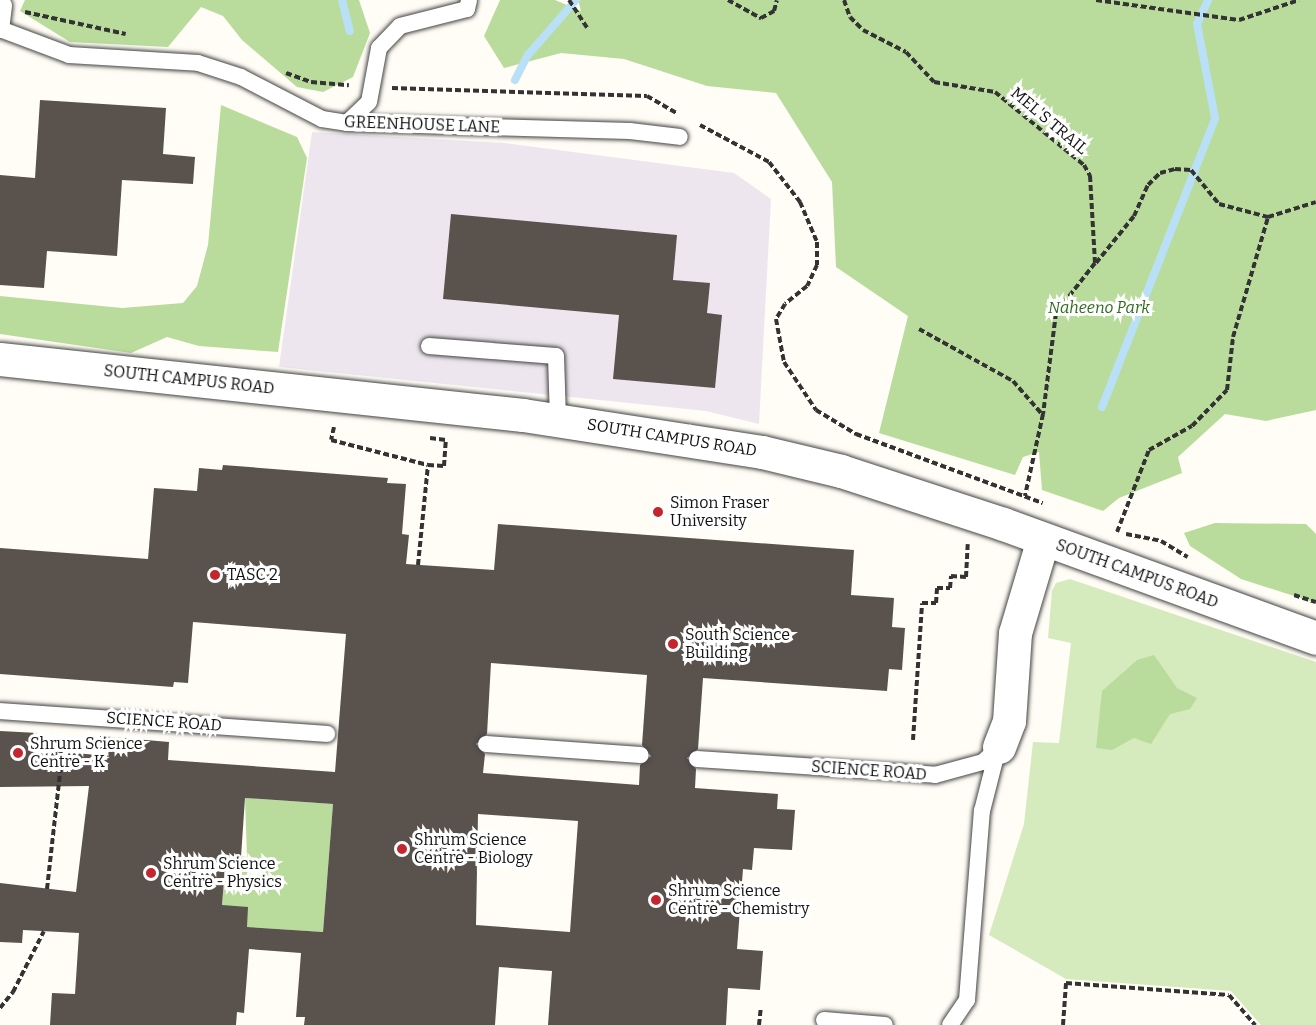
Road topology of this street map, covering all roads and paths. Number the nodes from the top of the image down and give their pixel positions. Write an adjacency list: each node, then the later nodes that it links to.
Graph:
1 (468, 0): 13 (lane)
2 (569, 0): 9 (path)
3 (728, 0): 4 (path)
4 (777, 0)
5 (844, 0): 20 (path, MEL'S TRAIL)
6 (1096, 0): 7 (path)
7 (1299, 0)
8 (4, 5): 10 (lane); 11 (path)
9 (587, 28)
10 (1, 29): 16 (lane, GREENHOUSE LANE)
11 (139, 35)
12 (280, 71): 13 (path)
13 (372, 87): 14 (path); 16 (lane)
14 (682, 116)
15 (691, 122): 29 (path)
16 (347, 123): 17 (lane, GREENHOUSE LANE)
17 (680, 137)
18 (1316, 202): 19 (path)
19 (1268, 217): 20 (path); 32 (path)
20 (1095, 263): 24 (path)
21 (919, 329): 24 (path)
22 (429, 346): 25 (lane)
23 (0, 359): 25 (street, SOUTH CAMPUS ROAD)
24 (1043, 414): 29 (path)
25 (558, 420): 34 (street, SOUTH CAMPUS ROAD)
26 (334, 427): 28 (path)
27 (446, 440): 28 (path)
28 (428, 465): 36 (path)
29 (1025, 496): 30 (path)
30 (1046, 504)
31 (1107, 528): 32 (path)
32 (1117, 532): 35 (path)
33 (968, 534): 42 (path)
34 (1043, 539): 39 (street, SOUTH CAMPUS ROAD); 44 (street)
35 (1200, 561)
36 (418, 566)
37 (1284, 591): 38 (path)
38 (1316, 602)
39 (1316, 638)
40 (0, 711): 41 (lane, SCIENCE ROAD)
41 (327, 734)
42 (913, 740)
43 (486, 744): 45 (lane)
44 (999, 747): 46 (lane, SCIENCE ROAD); 55 (lane)
45 (641, 755)
46 (697, 759)
47 (63, 766): 48 (path)
48 (47, 889)
49 (44, 931): 51 (path)
50 (761, 1007): 53 (path)
51 (0, 1008)
52 (824, 1020): 54 (lane)
53 (759, 1025)
54 (885, 1025)
55 (950, 1025)
56 (1063, 1025): 57 (path)
57 (1255, 1025)

